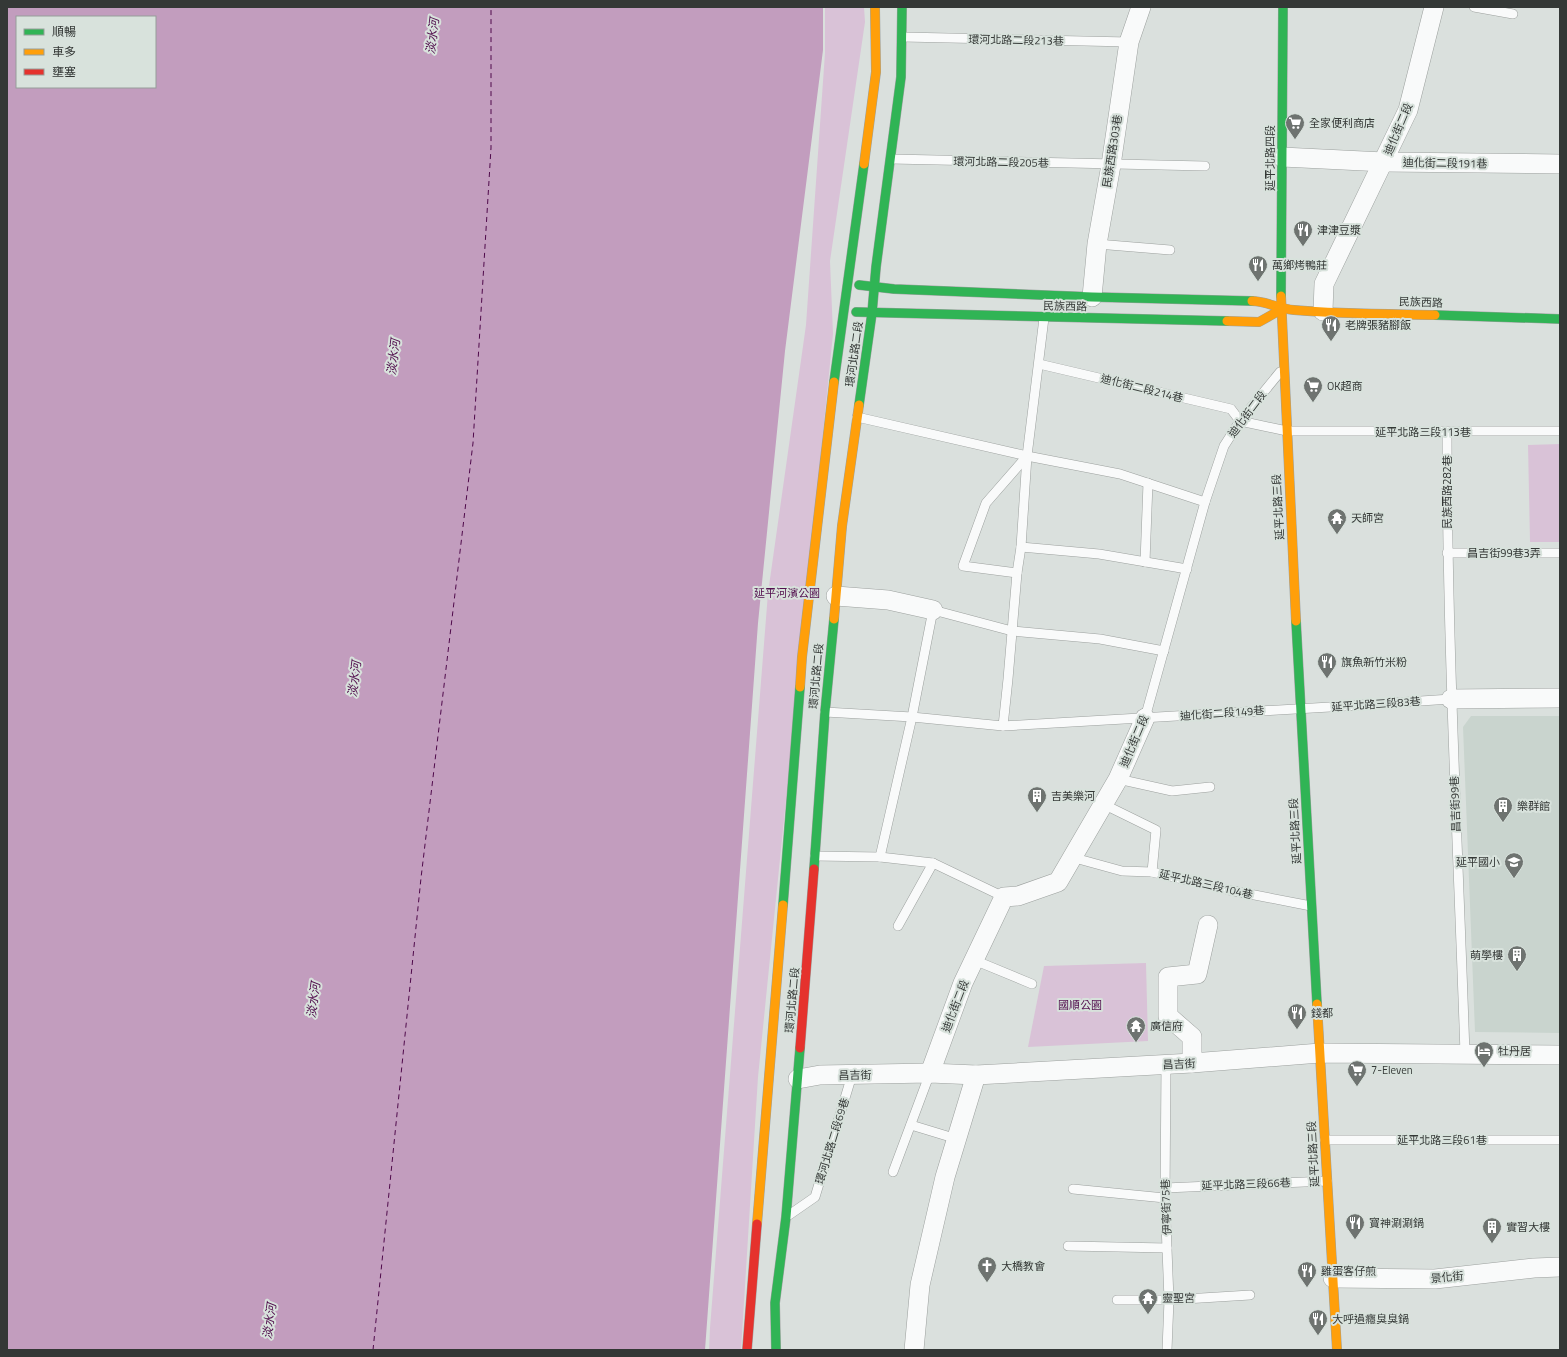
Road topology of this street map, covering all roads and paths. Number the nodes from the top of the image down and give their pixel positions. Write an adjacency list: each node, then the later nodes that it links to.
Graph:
1 (875, 7): 18 (main road, 環河北路二段)
2 (902, 7): 8 (main road, 環河北路二段)
3 (1141, 7): 9 (street, 民族西路303巷)
4 (1283, 7): 10 (main road, 延平北路四段)
5 (1434, 7): 12 (street, 迪化街二段)
6 (1474, 7): 7 (lane)
7 (1513, 14)
8 (903, 37): 9 (lane, 環河北路二段213巷); 11 (main road, 環河北路二段)
9 (1129, 42): 14 (street, 民族西路303巷)
10 (1282, 157): 12 (street, 迪化街二段191巷); 21 (main road, 延平北路四段)
11 (891, 159): 14 (lane, 環河北路二段205巷); 19 (main road, 環河北路二段)
12 (1384, 162): 13 (street, 迪化街二段191巷); 22 (street, 迪化街二段)
13 (1560, 164)
14 (1111, 165): 15 (lane, 環河北路二段205巷); 16 (street, 民族西路303巷)
15 (1205, 166)
16 (1097, 244): 17 (lane); 20 (street, 民族西路303巷)
17 (1170, 250)
18 (848, 284): 19 (main road, 民族西路); 23 (main road, 環河北路二段)
19 (874, 287): 20 (main road, 民族西路); 24 (main road, 環河北路二段)
20 (1092, 297): 21 (main road, 民族西路)
21 (1282, 310): 22 (main road, 民族西路); 25 (main road, 民族西路); 28 (main road, 延平北路三段)
22 (1323, 311): 26 (main road, 民族西路)
23 (844, 312): 24 (main road, 民族西路); 94 (main road, 環河北路二段)
24 (872, 313): 25 (main road, 民族西路); 29 (main road, 環河北路二段)
25 (1044, 318): 27 (lane)
26 (1560, 319)
27 (1039, 364): 30 (lane, 迪化街二段214巷); 34 (lane)
28 (1284, 368): 30 (lane, 迪化街二段); 31 (main road, 延平北路三段)
29 (857, 417): 34 (lane); 43 (main road, 環河北路二段)
30 (1240, 421): 31 (lane, 延平北路三段113巷); 36 (lane, 迪化街二段)
31 (1287, 431): 33 (lane, 延平北路三段113巷); 49 (main road, 延平北路三段)
32 (1560, 431): 33 (lane, 延平北路三段113巷)
33 (1447, 432): 38 (lane, 民族西路282巷)
34 (1027, 456): 35 (lane); 37 (lane); 42 (lane)
35 (1148, 483): 36 (lane); 40 (lane)
36 (1205, 502): 41 (lane, 迪化街二段)
37 (1021, 547): 40 (lane); 42 (lane)
38 (1447, 553): 39 (lane, 昌吉街99巷3弄); 47 (lane, 昌吉街99巷)
39 (1560, 553)
40 (1145, 562): 41 (lane)
41 (1187, 569): 46 (lane, 迪化街二段)
42 (1017, 573): 45 (lane)
43 (836, 596): 44 (street); 50 (main road, 環河北路二段)
44 (933, 610): 45 (lane); 51 (lane)
45 (1012, 631): 46 (lane); 53 (lane)
46 (1164, 650): 52 (lane, 迪化街二段)
47 (1451, 698): 48 (street); 49 (lane, 延平北路三段83巷); 69 (lane, 昌吉街99巷)
48 (1560, 698)
49 (1300, 708): 52 (lane, 迪化街二段149巷); 63 (main road, 延平北路三段)
50 (825, 712): 51 (lane, 迪化街二段149巷); 57 (main road, 環河北路二段)
51 (912, 717): 53 (lane, 迪化街二段149巷); 58 (lane)
52 (1145, 718): 53 (lane, 迪化街二段149巷); 54 (street, 迪化街二段)
53 (1003, 726)
54 (1118, 779): 55 (lane); 56 (street, 迪化街二段)
55 (1210, 788)
56 (1103, 804): 59 (street, 迪化街二段); 61 (lane, 延平北路三段104巷)
57 (815, 856): 58 (lane); 76 (main road, 環河北路二段)
58 (880, 856): 60 (lane)
59 (1071, 857): 61 (lane); 62 (street, 迪化街二段)
60 (933, 863): 62 (lane); 65 (lane)
61 (1152, 872): 63 (lane, 延平北路三段104巷)
62 (1004, 898): 66 (street, 迪化街二段)
63 (1311, 906): 68 (main road, 延平北路三段)
64 (1208, 925): 71 (street)
65 (898, 926)
66 (974, 960): 67 (lane); 73 (street, 迪化街二段)
67 (1032, 984)
68 (1320, 1053): 69 (street, 昌吉街); 71 (street, 昌吉街); 79 (main road, 延平北路三段)
69 (1466, 1054): 70 (street, 昌吉街)
70 (1560, 1055)
71 (1192, 1063): 72 (street, 昌吉街)
72 (1166, 1064): 75 (street, 昌吉街); 83 (lane, 伊寧街75巷)
73 (930, 1073): 74 (street, 昌吉街); 75 (street, 昌吉街); 77 (lane)
74 (852, 1075): 76 (street, 昌吉街); 86 (lane, 環河北路二段69巷)
75 (976, 1075): 78 (street)
76 (798, 1079): 86 (main road, 環河北路二段)
77 (911, 1125): 78 (lane); 81 (lane)
78 (957, 1139): 96 (street)
79 (1325, 1140): 80 (lane, 延平北路三段61巷); 82 (main road, 延平北路三段)
80 (1560, 1140)
81 (893, 1172)
82 (1327, 1181): 83 (lane, 延平北路三段66巷); 90 (main road, 延平北路三段)
83 (1165, 1188): 85 (lane, 伊寧街75巷)
84 (1073, 1189): 85 (lane)
85 (1165, 1198): 88 (lane, 伊寧街75巷)
86 (786, 1217): 95 (main road, 環河北路二段)
87 (1068, 1246): 88 (lane)
88 (1167, 1248): 93 (lane, 伊寧街75巷)
89 (1560, 1267): 90 (street, 景化街)
90 (1333, 1278): 98 (main road, 延平北路三段)
91 (1250, 1295): 93 (lane)
92 (1117, 1300): 93 (lane)
93 (1169, 1300): 97 (lane, 伊寧街75巷)
94 (747, 1350)
95 (776, 1350)
96 (914, 1350)
97 (1167, 1350)
98 (1337, 1350)

